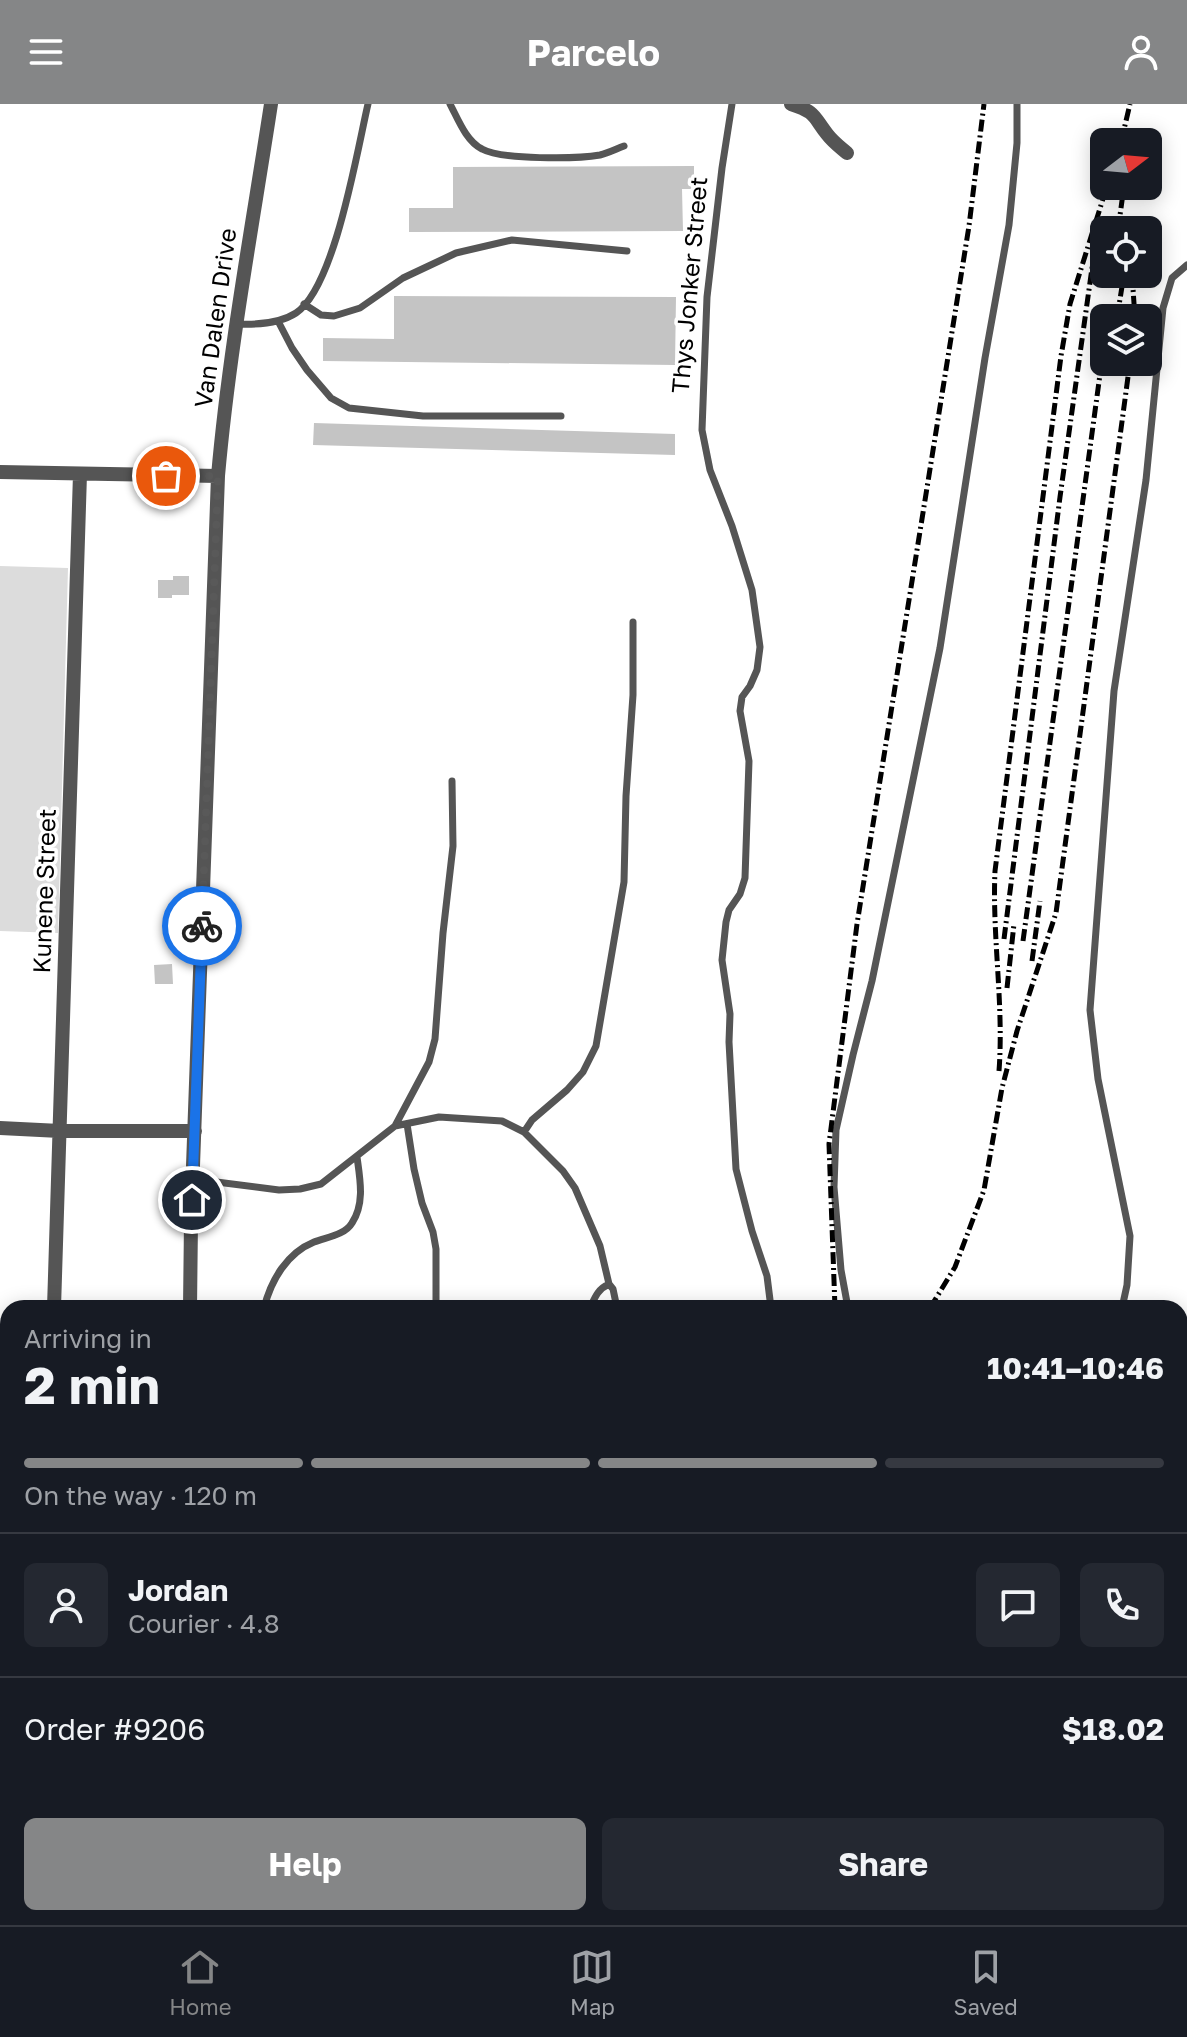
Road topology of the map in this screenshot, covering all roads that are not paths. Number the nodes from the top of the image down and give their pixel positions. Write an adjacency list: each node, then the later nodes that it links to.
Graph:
1 (271, 104): 13 (street, Van Dalen Drive)
2 (368, 104): 11 (lane)
3 (450, 104): 7 (lane)
4 (732, 104): 35 (lane, Thys Jonker Street)
5 (791, 104): 8 (street)
6 (1017, 104): 36 (lane)
7 (624, 146)
8 (847, 153)
9 (627, 251): 11 (lane)
10 (1187, 265): 37 (lane)
11 (304, 304): 12 (lane)
12 (278, 321): 13 (lane); 14 (lane)
13 (236, 324): 17 (street, Van Dalen Drive)
14 (561, 416)
15 (0, 472): 16 (street)
16 (80, 474): 17 (street); 23 (street, Kunene Street)
17 (218, 476): 24 (street, Van Dalen Drive)
18 (633, 622): 25 (lane)
19 (452, 781): 21 (lane)
20 (407, 1124): 21 (lane); 25 (lane); 32 (lane)
21 (395, 1126): 26 (lane)
22 (0, 1128): 23 (street)
23 (60, 1131): 24 (street); 29 (street, Kunene Street)
24 (195, 1131): 27 (street, Van Dalen Drive)
25 (524, 1132): 28 (lane)
26 (357, 1157): 27 (lane); 31 (lane)
27 (193, 1179): 30 (street, Van Dalen Drive)
28 (609, 1284): 33 (lane); 34 (lane)
29 (54, 1300)
30 (190, 1300)
31 (267, 1300)
32 (436, 1300)
33 (594, 1300)
34 (615, 1300)
35 (770, 1300)
36 (847, 1300)
37 (1124, 1300)

